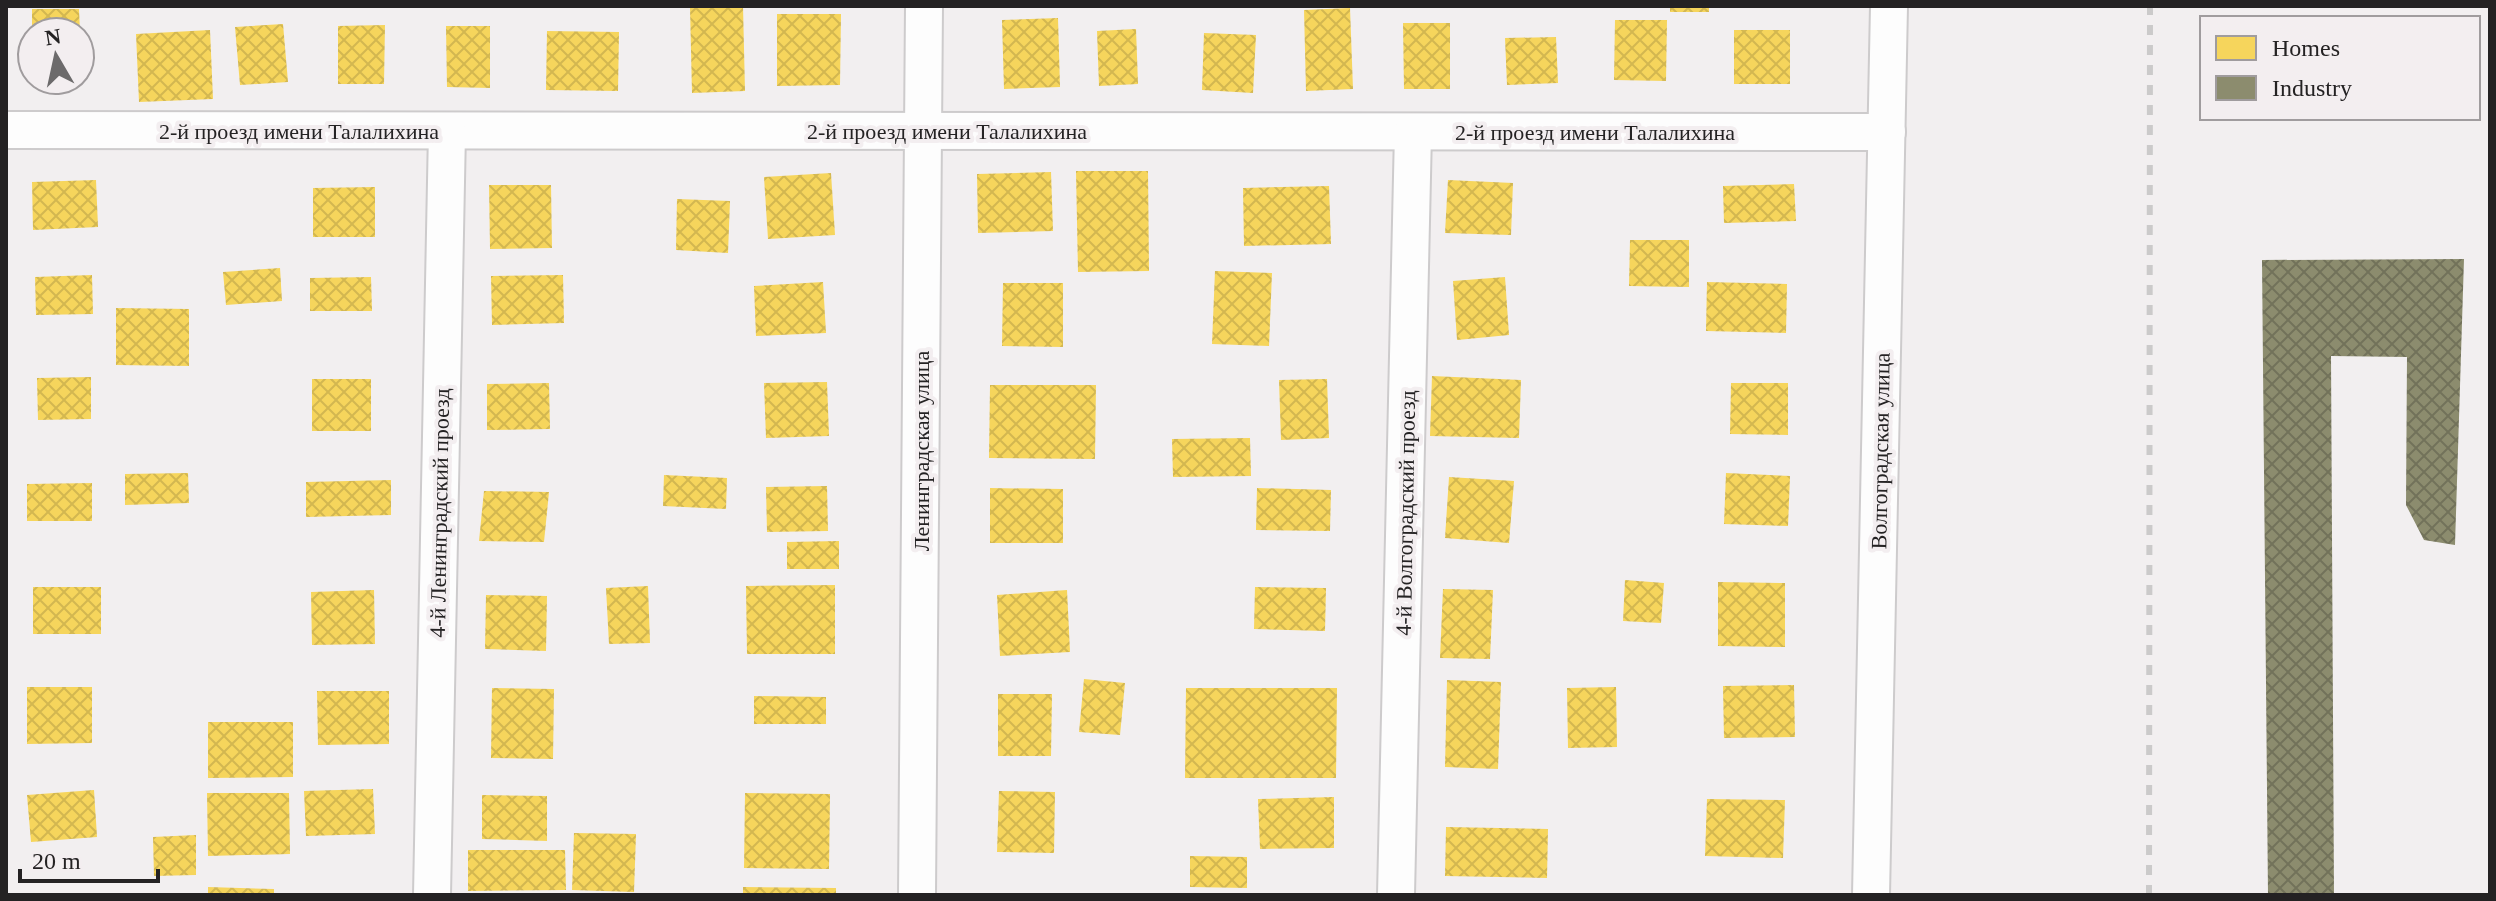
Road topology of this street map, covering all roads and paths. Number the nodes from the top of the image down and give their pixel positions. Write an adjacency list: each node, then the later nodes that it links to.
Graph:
1 (924, 6): 5 (street, Ленинградская улица)
2 (1889, 6): 7 (street, Волгоградская улица)
3 (6, 130): 4 (street, 2-й проезд имени Талалихина)
4 (447, 131): 5 (street, 2-й проезд имени Талалихина); 8 (street, 4-й Ленинградский проезд)
5 (923, 131): 6 (street, 2-й проезд имени Талалихина); 9 (street, Ленинградская улица)
6 (1413, 132): 7 (street, 2-й проезд имени Талалихина); 10 (street, 4-й Волгоградский проезд)
7 (1887, 132): 11 (street, Волгоградская улица)
8 (432, 895)
9 (917, 895)
10 (1396, 895)
11 (1871, 895)

